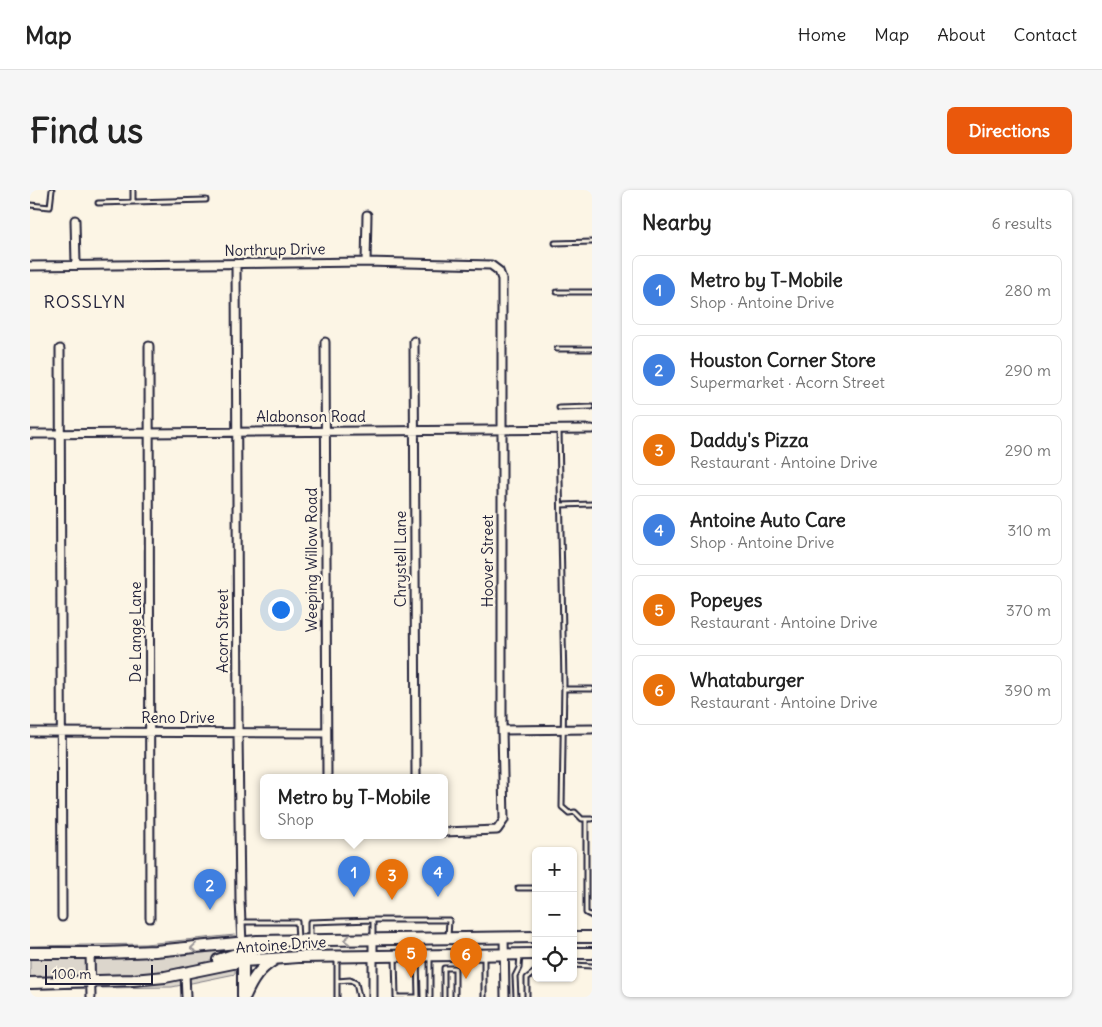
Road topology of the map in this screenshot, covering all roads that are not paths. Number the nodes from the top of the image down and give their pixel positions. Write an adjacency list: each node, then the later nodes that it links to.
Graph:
1 (52, 190): 6 (lane)
2 (132, 190): 4 (lane)
3 (206, 200): 4 (lane)
4 (133, 202): 5 (lane)
5 (98, 203)
6 (30, 204)
7 (367, 215): 11 (street)
8 (75, 220): 12 (street)
9 (592, 242): 10 (lane)
10 (555, 243)
11 (366, 262): 13 (street, Northrup Drive); 15 (street, Northrup Drive)
12 (76, 264): 13 (street, Northrup Drive); 14 (street, Northrup Drive)
13 (236, 264): 32 (street, Acorn Street)
14 (30, 266)
15 (502, 290): 26 (street, Hoover Street)
16 (557, 292): 17 (lane)
17 (592, 292)
18 (414, 341): 29 (street, Chrystell Lane)
19 (325, 342): 30 (street, Weeping Willow Road)
20 (149, 346): 31 (street, De Lange Lane)
21 (60, 349): 33 (street)
22 (557, 349): 23 (lane)
23 (592, 349)
24 (592, 407): 25 (lane)
25 (559, 408)
26 (502, 429): 27 (street, Alabonson Road); 29 (street, Alabonson Road); 41 (street, Hoover Street)
27 (559, 429): 28 (street, Alabonson Road); 36 (lane)
28 (592, 429)
29 (415, 430): 30 (street, Alabonson Road); 48 (street, Chrystell Lane)
30 (325, 431): 32 (street, Alabonson Road); 46 (street, Weeping Willow Road)
31 (149, 432): 32 (street, Alabonson Road); 33 (street, Alabonson Road); 43 (street, De Lange Lane)
32 (238, 432): 45 (street, Acorn Street)
33 (60, 433): 34 (street, Alabonson Road); 42 (street)
34 (30, 434)
35 (592, 504): 36 (lane)
36 (561, 505): 37 (lane)
37 (564, 689): 38 (lane); 39 (lane)
38 (592, 689)
39 (563, 729): 40 (street); 41 (street); 49 (lane)
40 (592, 729)
41 (502, 730): 51 (street, Hoover Street)
42 (61, 731): 43 (street, Reno Drive); 44 (street, Reno Drive); 55 (street)
43 (150, 731): 45 (street, Reno Drive); 56 (street, De Lange Lane)
44 (30, 732)
45 (238, 732): 46 (street, Reno Drive); 58 (street, Acorn Street)
46 (326, 733): 47 (street, Weeping Willow Road)
47 (327, 774)
48 (416, 774)
49 (586, 819): 50 (lane); 54 (lane)
50 (592, 819)
51 (448, 832)
52 (518, 888): 53 (lane)
53 (532, 888)
54 (592, 916)
55 (62, 917)
56 (150, 918)
57 (373, 920): 63 (lane); 65 (lane); 66 (lane)
58 (242, 922): 64 (lane); 67 (street, Acorn Street)
59 (592, 936): 62 (main road)
60 (504, 937): 61 (main road, Antoine Drive); 63 (main road, Antoine Drive); 75 (street)
61 (532, 937)
62 (577, 937)
63 (448, 938): 66 (main road, Antoine Drive)
64 (297, 940): 65 (main road, Antoine Drive); 67 (main road, Antoine Drive)
65 (310, 940): 66 (main road, Antoine Drive, one-way to 65)
66 (373, 940): 76 (street)
67 (242, 952): 69 (main road, Antoine Drive, one-way to 69); 81 (main road, Antoine Drive); 84 (main road); 91 (main road, Acorn Street)
68 (30, 953): 69 (main road, Antoine Drive)
69 (90, 953): 87 (street)
70 (577, 953): 71 (main road)
71 (592, 953)
72 (520, 954): 73 (main road, Antoine Drive); 75 (main road, Antoine Drive); 101 (lane)
73 (532, 954)
74 (484, 955): 75 (main road, Antoine Drive); 79 (main road, Antoine Drive); 99 (lane)
75 (504, 955): 100 (street)
76 (372, 956): 77 (main road, Antoine Drive); 80 (main road, Antoine Drive); 94 (street)
77 (395, 956): 78 (main road, Antoine Drive); 95 (lane)
78 (417, 956): 79 (main road, Antoine Drive); 95 (lane)
79 (430, 956): 96 (lane)
80 (336, 957): 81 (main road, Antoine Drive); 86 (lane)
81 (276, 959): 91 (main road)
82 (577, 965): 83 (lane)
83 (592, 966)
84 (185, 973): 87 (main road); 90 (street)
85 (532, 974): 102 (lane)
86 (337, 981): 92 (lane); 93 (lane)
87 (91, 982): 88 (main road); 89 (street)
88 (30, 983)
89 (91, 997)
90 (186, 997)
91 (244, 997)
92 (337, 997)
93 (359, 997)
94 (373, 997)
95 (396, 997)
96 (430, 997)
97 (444, 997): 98 (lane)
98 (455, 997)
99 (484, 997)
100 (505, 997)
101 (516, 997)
102 (526, 997)

